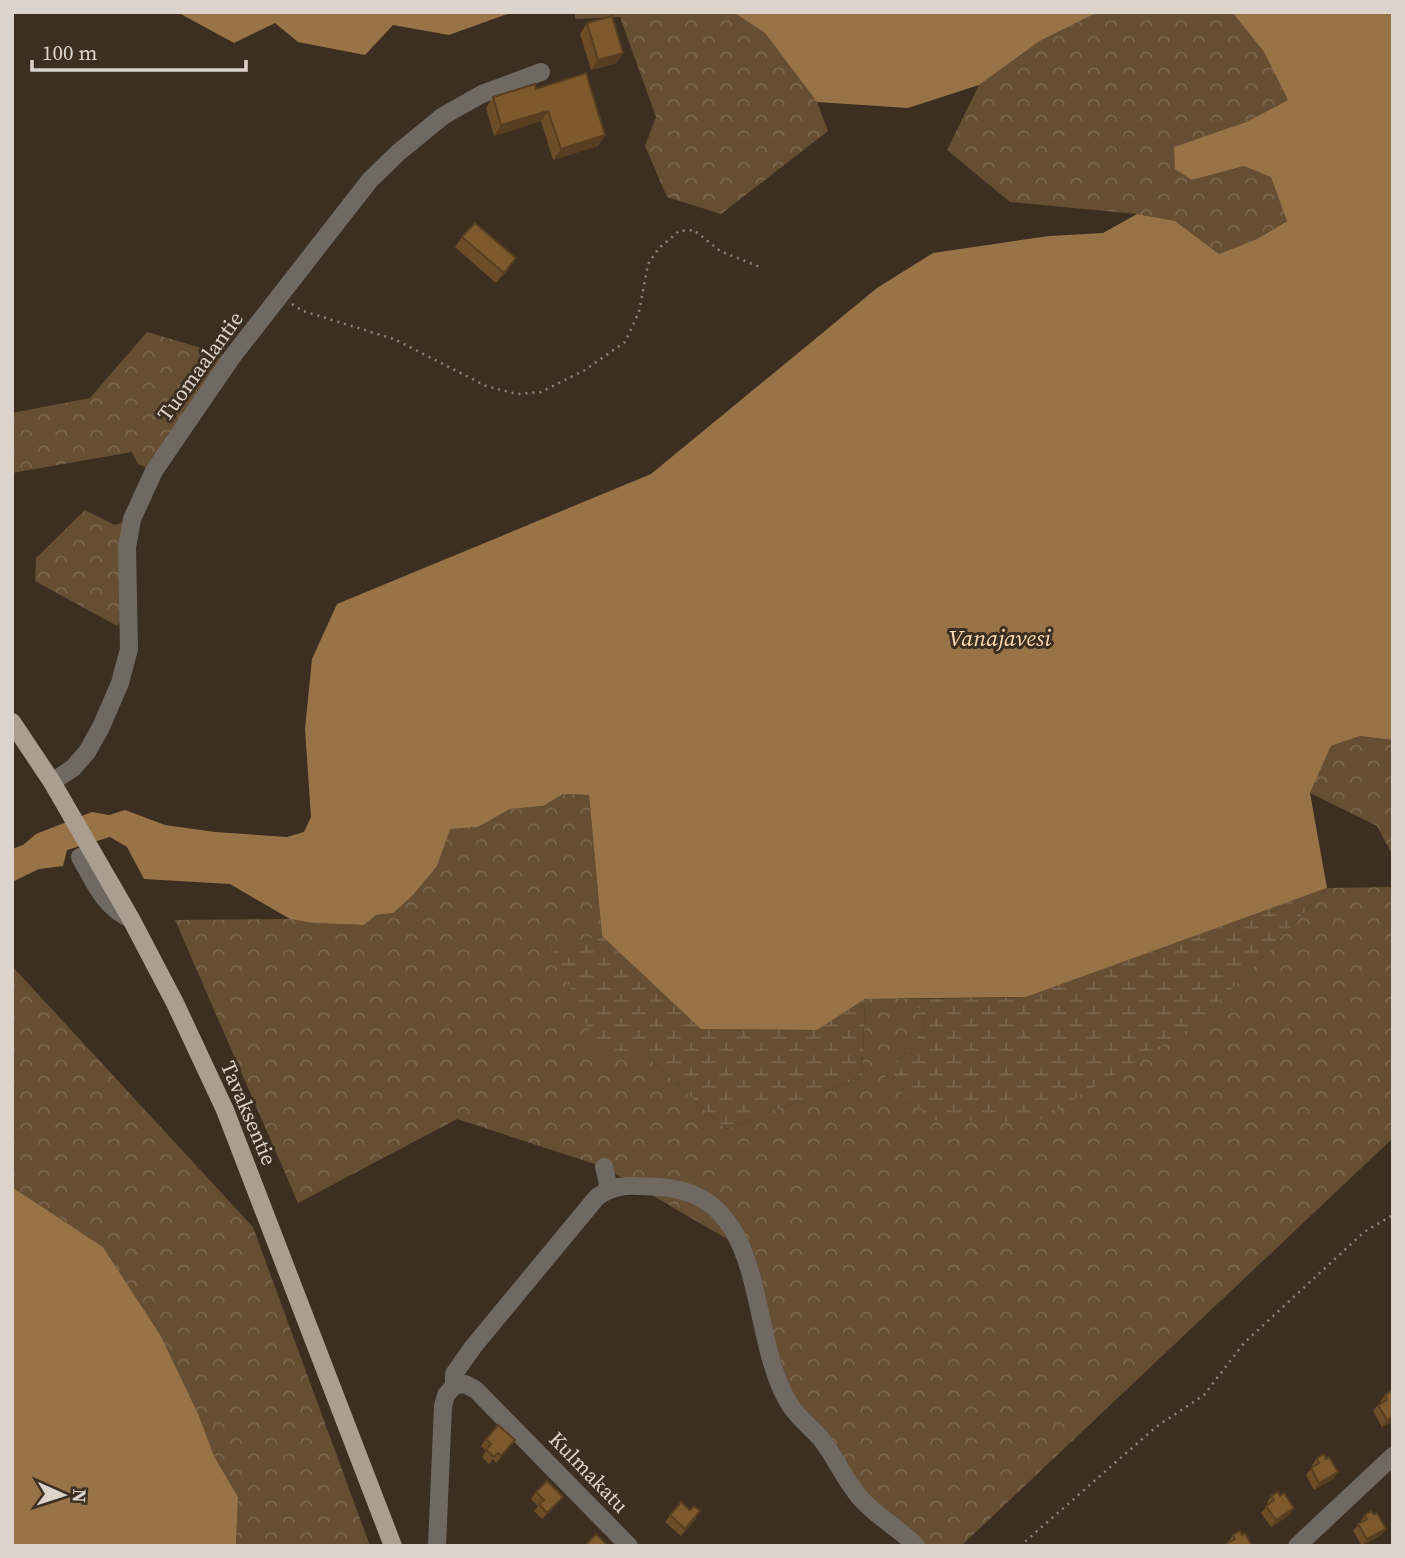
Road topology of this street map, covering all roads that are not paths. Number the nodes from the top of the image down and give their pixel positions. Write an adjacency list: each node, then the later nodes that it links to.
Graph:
1 (541, 72): 3 (street, Tuomaalantie)
2 (12, 722): 3 (main road, Tavaksentie)
3 (51, 782): 8 (main road, Tavaksentie)
4 (604, 1167): 5 (street)
5 (609, 1188): 6 (street); 11 (street)
6 (454, 1386): 9 (street); 10 (street, Kulmakatu)
7 (1393, 1457): 12 (street)
8 (393, 1546)
9 (437, 1546)
10 (629, 1546)
11 (916, 1546)
12 (1297, 1546)

